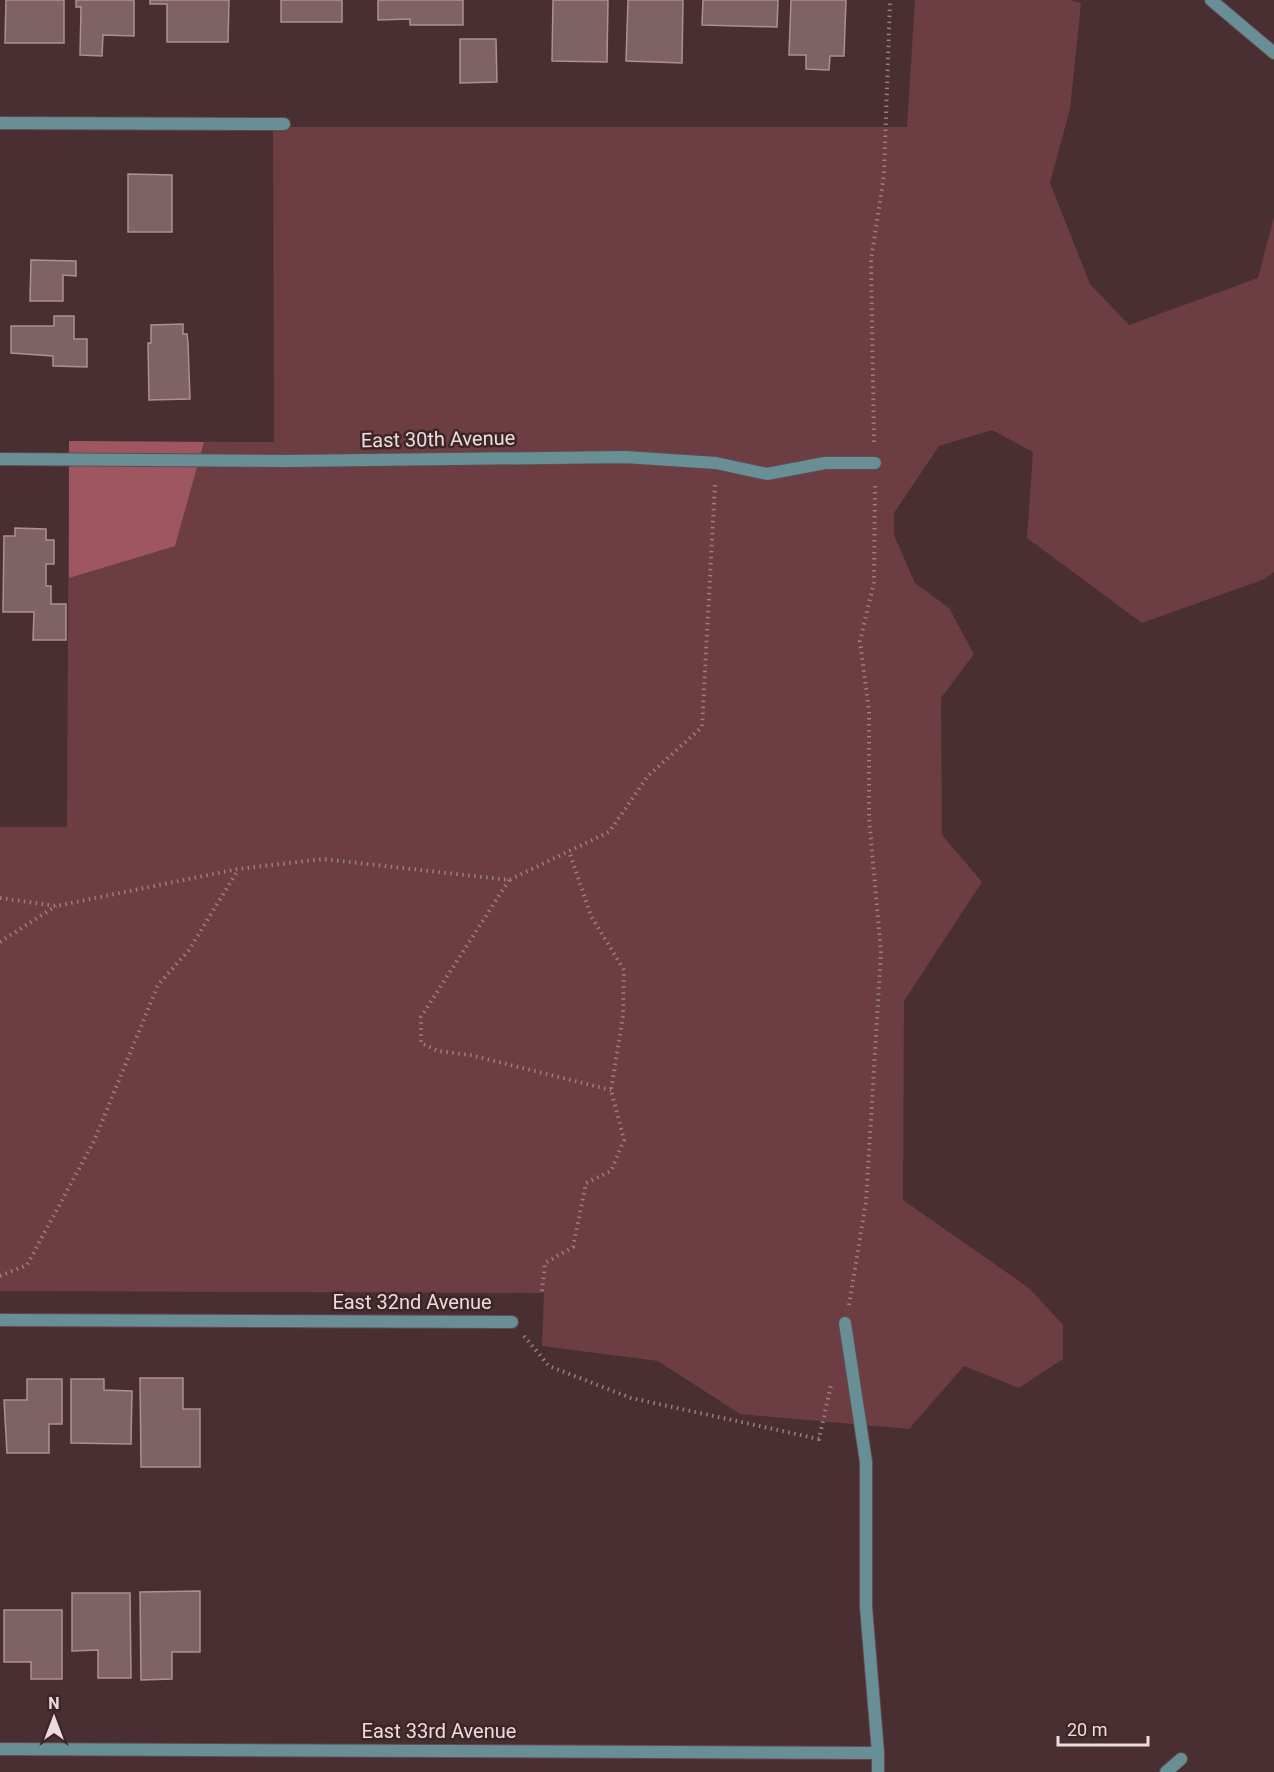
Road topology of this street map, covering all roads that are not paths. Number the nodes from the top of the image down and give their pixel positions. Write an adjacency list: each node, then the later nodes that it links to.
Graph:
1 (1211, 0): 2 (street)
2 (1274, 53)
3 (0, 123): 4 (street)
4 (284, 124)
5 (0, 459): 6 (street, East 30th Avenue)
6 (875, 463)
7 (0, 1320): 8 (street, East 32nd Avenue)
8 (512, 1322)
9 (846, 1323): 11 (street)
10 (0, 1749): 11 (street, East 33rd Avenue)
11 (878, 1753): 13 (street)
12 (1181, 1759): 14 (street)
13 (878, 1772)
14 (1166, 1772)

